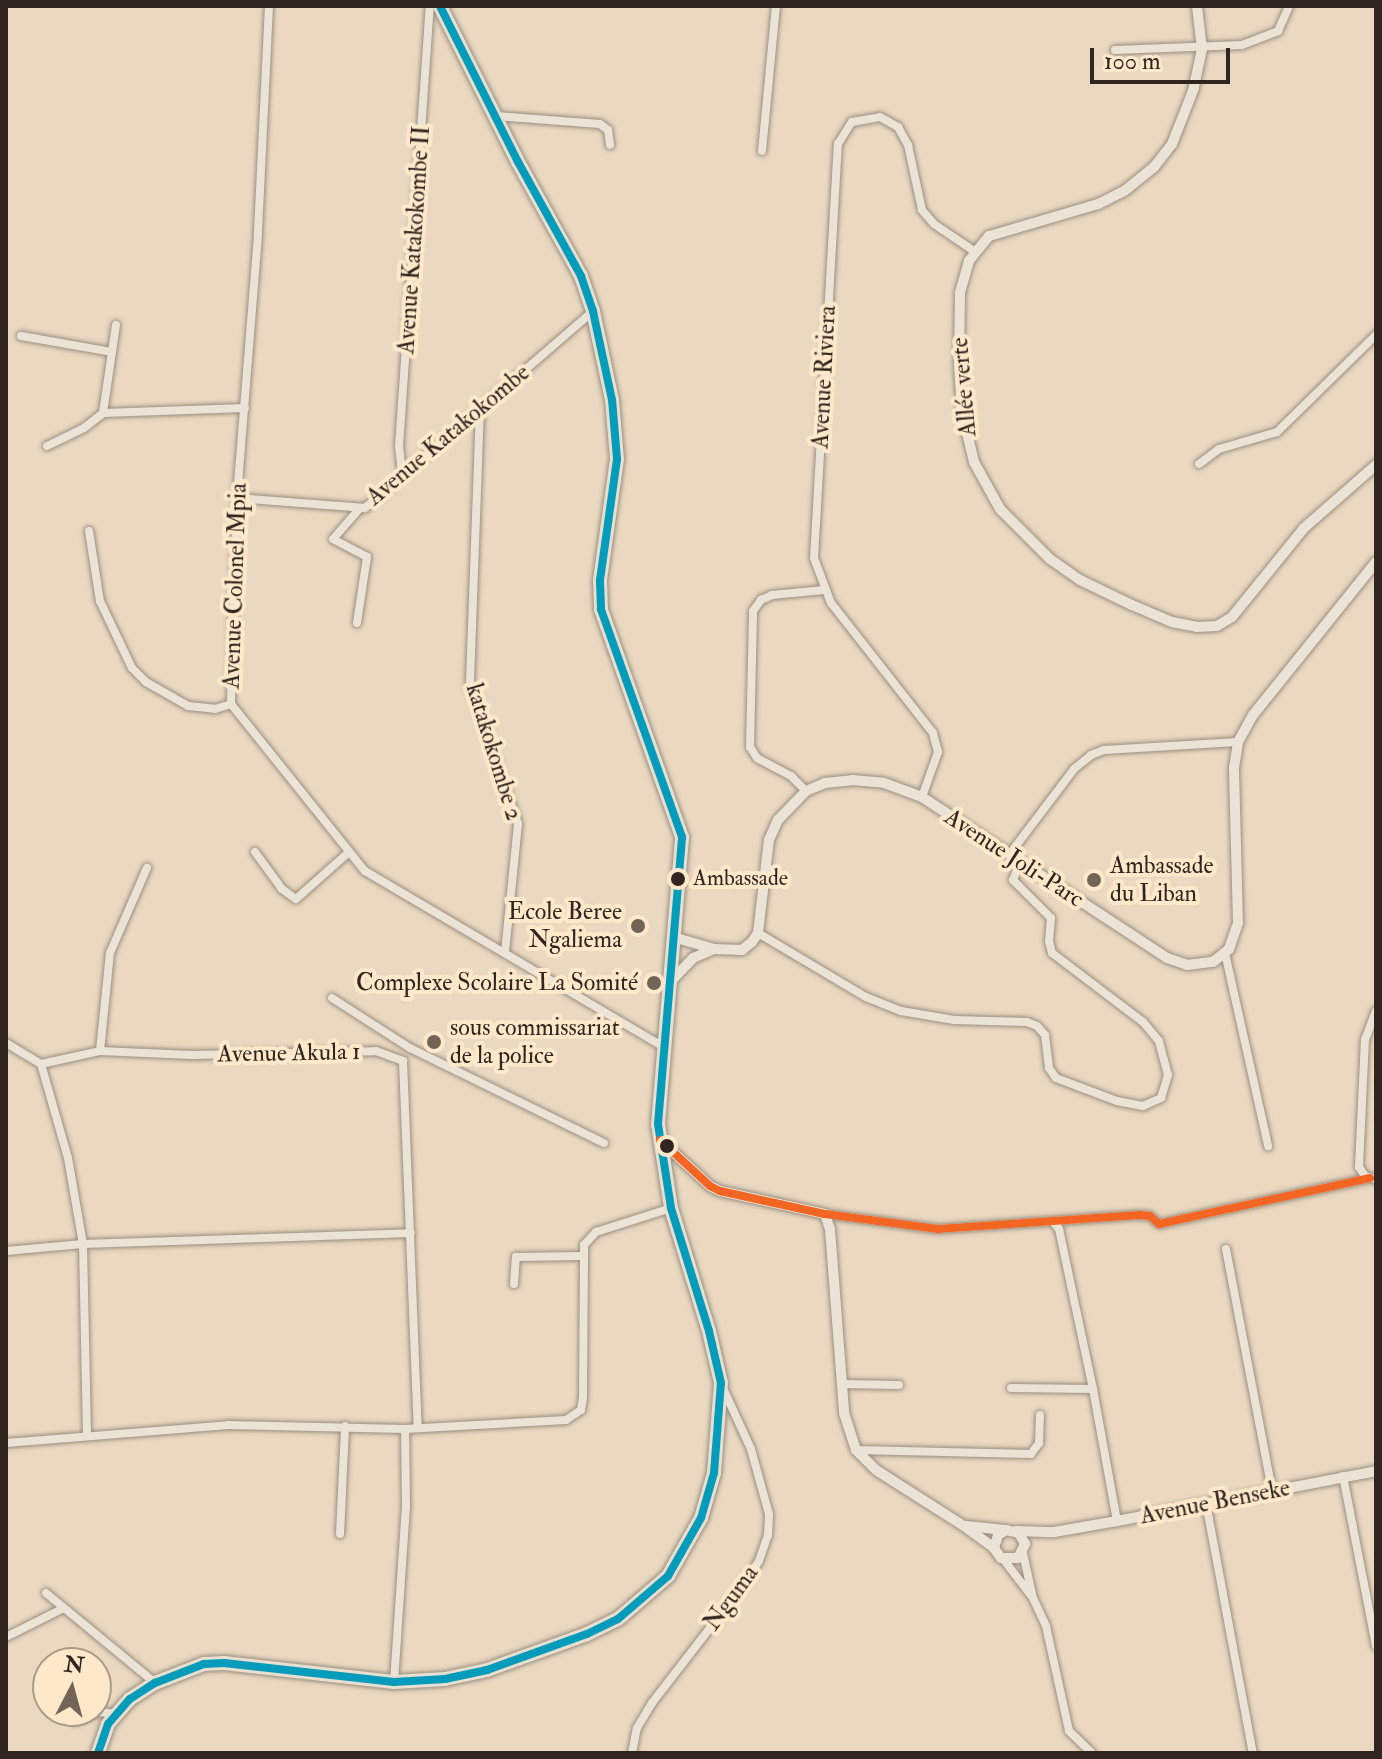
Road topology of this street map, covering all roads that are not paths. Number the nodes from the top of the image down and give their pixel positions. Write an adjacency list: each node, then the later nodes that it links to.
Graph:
1 (269, 6): 18 (street, Avenue Colonel Mpia)
2 (430, 6): 24 (street, Avenue Katakokombe II)
3 (440, 6): 9 (main road)
4 (776, 6): 11 (street)
5 (1197, 6): 7 (street)
6 (1289, 6): 7 (street)
7 (1202, 49): 8 (street); 12 (street)
8 (1115, 50)
9 (496, 116): 10 (street); 13 (main road)
10 (610, 145)
11 (762, 151)
12 (974, 251): 23 (street, Allée verte); 29 (street, Avenue Riviera)
13 (593, 311): 19 (street, Avenue Katakokombe); 41 (main road)
14 (116, 325): 17 (street)
15 (1376, 335): 22 (street)
16 (21, 336): 17 (street)
17 (112, 352): 20 (street)
18 (245, 408): 20 (street); 25 (street, Avenue Colonel Mpia)
19 (480, 408): 24 (street, Avenue Katakokombe); 43 (street, katakokombe 2)
20 (103, 413): 21 (street)
21 (47, 446)
22 (1199, 464)
23 (1376, 465)
24 (402, 474): 26 (street, Avenue Katakokombe)
25 (237, 498): 26 (street, Avenue Katakokombe); 31 (street, Avenue Colonel Mpia)
26 (359, 509): 30 (street)
27 (89, 531): 31 (street)
28 (1376, 562): 32 (street)
29 (824, 590): 33 (street); 34 (street, Avenue Riviera)
30 (357, 623)
31 (231, 704): 36 (street, Avenue Colonel Mpia)
32 (1238, 742): 37 (street); 44 (street)
33 (806, 791): 34 (street, Avenue Joli-Parc); 40 (street)
34 (922, 797): 37 (street, Avenue Joli-Parc)
35 (255, 852): 36 (street)
36 (348, 853): 43 (street, Avenue Colonel Mpia)
37 (1009, 855): 38 (street, Avenue Joli-Parc)
38 (1020, 863): 40 (street); 44 (street, Avenue Joli-Parc)
39 (147, 868): 51 (street)
40 (758, 933): 42 (street)
41 (673, 937): 42 (street); 45 (main road)
42 (714, 949): 45 (street)
43 (505, 952): 49 (street, Avenue Colonel Mpia)
44 (1225, 953): 56 (street)
45 (669, 982): 49 (main road)
46 (332, 998): 50 (street)
47 (1376, 1011): 57 (street)
48 (6, 1043): 53 (street)
49 (662, 1046): 54 (main road)
50 (410, 1048): 52 (street); 55 (street)
51 (100, 1051): 52 (street, Avenue Akula 1); 53 (street, Avenue Akula 1)
52 (403, 1061): 61 (street)
53 (41, 1064): 62 (street)
54 (660, 1140): 58 (main road); 59 (street)
55 (604, 1143)
56 (1268, 1146)
57 (1373, 1178): 60 (street)
58 (671, 1208): 65 (street); 67 (main road)
59 (825, 1214): 60 (street); 68 (street)
60 (1049, 1222): 71 (street)
61 (411, 1233): 62 (street); 74 (street)
62 (83, 1244): 64 (street); 76 (street)
63 (1226, 1249): 81 (street)
64 (6, 1251)
65 (582, 1256): 66 (street); 74 (street)
66 (514, 1284)
67 (721, 1383): 96 (main road); 101 (street, Nguma)
68 (841, 1384): 69 (street); 78 (street)
69 (899, 1385)
70 (1011, 1388): 71 (street)
71 (1093, 1389): 83 (street)
72 (1040, 1415): 78 (street)
73 (345, 1426): 75 (street); 76 (street); 87 (street)
74 (418, 1428): 75 (street)
75 (405, 1429): 96 (street)
76 (87, 1436): 77 (street)
77 (6, 1443)
78 (856, 1450): 84 (street)
79 (1376, 1471): 80 (street, Avenue Benseke)
80 (1343, 1476): 81 (street, Avenue Benseke); 95 (street)
81 (1272, 1491): 82 (street, Avenue Benseke)
82 (1206, 1503): 83 (street, Avenue Benseke); 103 (street)
83 (1117, 1521): 86 (street, Avenue Benseke)
84 (964, 1526): 85 (street); 88 (street)
85 (1011, 1531): 86 (street); 88 (street); 89 (street)
86 (1054, 1532): 89 (street)
87 (340, 1534)
88 (994, 1548): 90 (street)
89 (1024, 1549): 90 (street); 92 (street)
90 (1004, 1560): 92 (street)
91 (46, 1593): 93 (street)
92 (1033, 1598): 102 (street)
93 (62, 1609): 94 (street); 97 (street)
94 (6, 1637)
95 (1376, 1646)
96 (394, 1682): 97 (main road)
97 (155, 1683): 99 (main road)
98 (112, 1714): 99 (street)
99 (116, 1714): 100 (main road)
100 (98, 1753)
101 (632, 1753)
102 (1092, 1753)
103 (1253, 1753)

